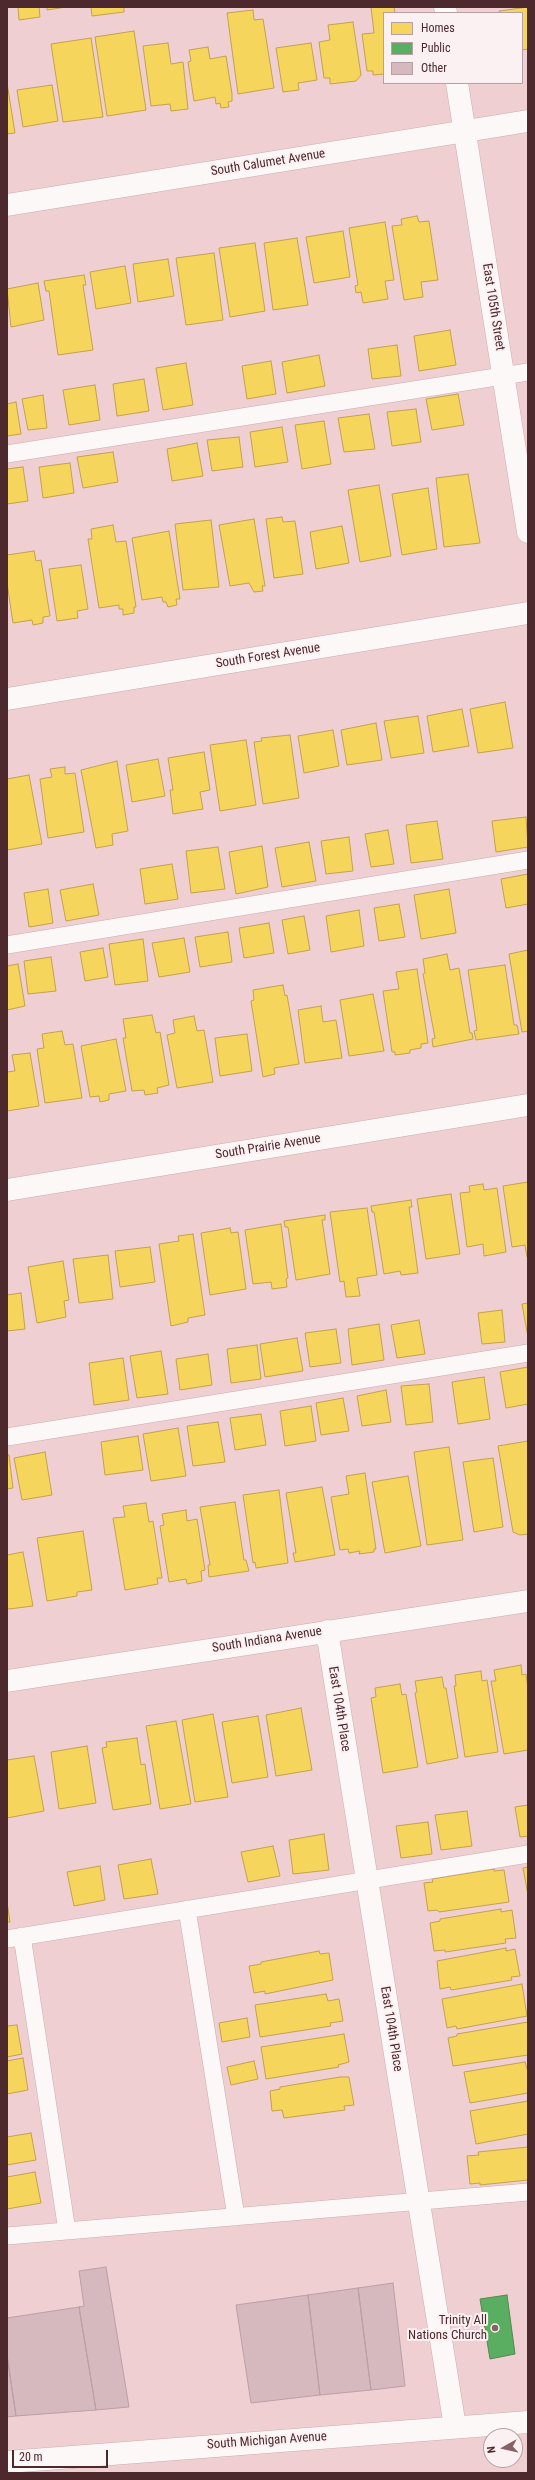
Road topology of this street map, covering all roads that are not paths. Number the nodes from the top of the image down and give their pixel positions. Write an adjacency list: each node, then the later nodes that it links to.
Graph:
1 (457, 84): 3 (street, East 105th Street)
2 (528, 121): 3 (street, South Calumet Avenue)
3 (464, 132): 4 (street, South Calumet Avenue); 6 (street, East 105th Street)
4 (7, 205)
5 (528, 372): 6 (lane)
6 (504, 376): 7 (lane); 8 (street, East 105th Street)
7 (7, 454)
8 (528, 532)
9 (528, 613): 10 (street, South Forest Avenue)
10 (7, 699)
11 (528, 860): 12 (lane)
12 (7, 945)
13 (528, 1105): 14 (street, South Prairie Avenue)
14 (7, 1190)
15 (528, 1353): 16 (lane)
16 (7, 1437)
17 (528, 1600): 18 (street, South Indiana Avenue)
18 (327, 1631): 19 (street, South Indiana Avenue); 21 (street, East 104th Place)
19 (7, 1681)
20 (528, 1854): 21 (lane)
21 (367, 1880): 22 (lane); 25 (street, East 104th Place)
22 (187, 1910): 23 (lane); 26 (lane)
23 (14, 1937): 27 (lane)
24 (528, 2192): 25 (lane)
25 (419, 2202): 26 (lane); 30 (street, East 104th Place)
26 (236, 2217): 27 (lane)
27 (67, 2231): 28 (lane)
28 (7, 2236)
29 (528, 2422): 30 (street, South Michigan Avenue)
30 (455, 2427): 31 (street, South Michigan Avenue)
31 (7, 2462)

